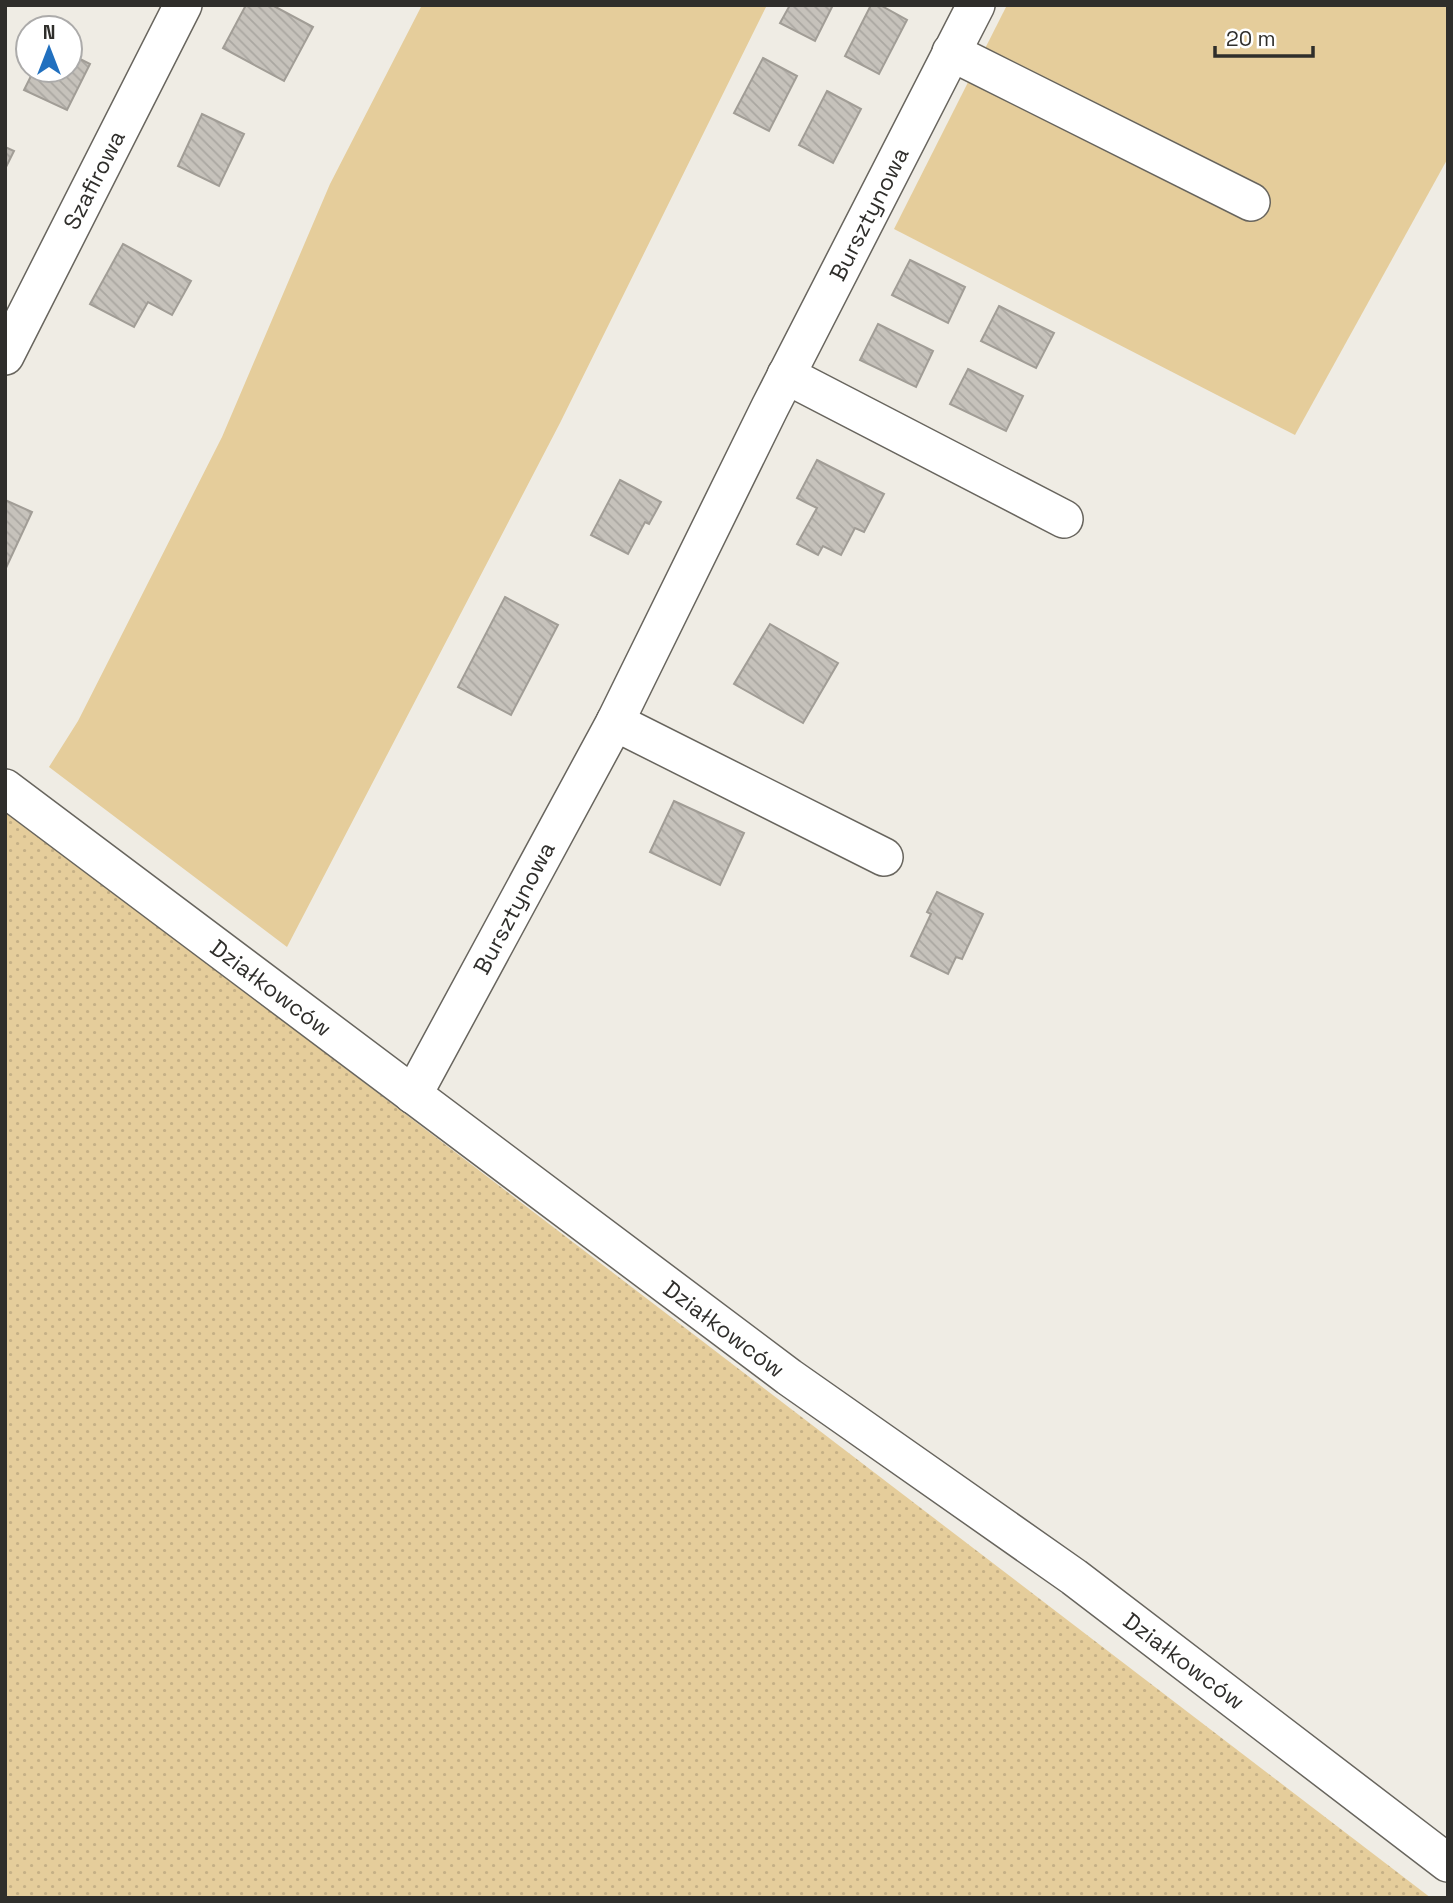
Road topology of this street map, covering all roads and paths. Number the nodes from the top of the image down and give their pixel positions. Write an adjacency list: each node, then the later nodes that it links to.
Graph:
1 (183, 5): 5 (street, Szafirowa)
2 (975, 5): 3 (street, Bursztynowa)
3 (951, 52): 4 (street); 6 (street, Bursztynowa)
4 (1251, 202)
5 (5, 355)
6 (786, 375): 7 (street); 8 (street, Bursztynowa)
7 (1064, 519)
8 (615, 722): 10 (street); 11 (street, Bursztynowa)
9 (5, 788): 11 (street, Działkowców)
10 (884, 857)
11 (413, 1095): 12 (street, Działkowców)
12 (1448, 1863)

